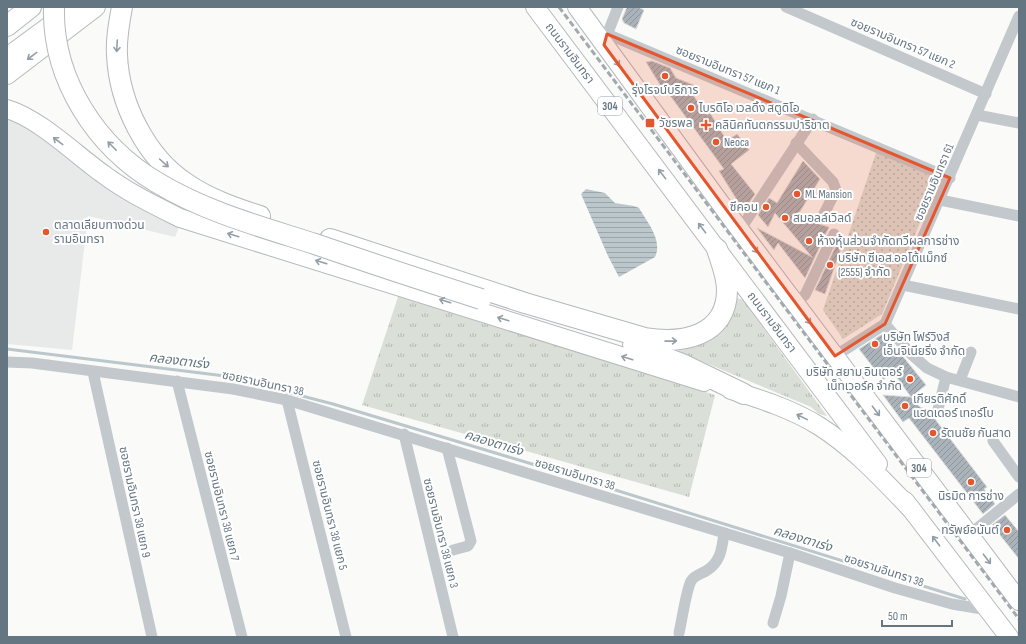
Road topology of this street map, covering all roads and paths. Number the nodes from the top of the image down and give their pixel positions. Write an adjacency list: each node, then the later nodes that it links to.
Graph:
1 (10, 7): 11 (highway)
2 (31, 7): 13 (highway)
3 (54, 7): 33 (highway, one-way to 3, bridge)
4 (75, 7): 16 (main road)
5 (96, 7): 17 (main road, one-way to 17)
6 (122, 7): 30 (highway, one-way to 30)
7 (535, 7): 30 (main road, ถนนรามอินทรา / 304, one-way to 7)
8 (577, 7): 15 (main road, 304)
9 (618, 7): 15 (street)
10 (786, 7): 18 (street, ซอยรามอินทรา 57 แยก 2)
11 (7, 10)
12 (1019, 16): 14 (street, ซอยรามอินทรา 61)
13 (7, 26)
14 (1015, 36): 18 (street, ซอยรามอินทรา 61)
15 (606, 39): 21 (street, ซอยรามอินทรา 57 แยก 1); 28 (main road, 304, one-way to 28)
16 (7, 57)
17 (7, 75)
18 (986, 94): 20 (street, ซอยรามอินทรา 61)
19 (7, 109): 33 (main road, one-way to 19)
20 (977, 114): 22 (street); 24 (street, ซอยรามอินทรา 61)
21 (813, 119): 23 (street); 24 (street, ซอยรามอินทรา 57 แยก 1)
22 (1019, 123)
23 (796, 143): 27 (street); 28 (street)
24 (950, 178): 25 (street, ซอยรามอินทรา 61)
25 (940, 200): 26 (street); 31 (street, ซอยรามอินทรา 61)
26 (1019, 216)
27 (822, 218)
28 (740, 230): 32 (main road, 304, one-way to 32)
29 (834, 234): 32 (street)
30 (717, 248): 37 (main road, ถนนรามอินทรา / 304)
31 (903, 285): 34 (street); 35 (street, ซอยรามอินทรา 61)
32 (796, 303): 36 (main road, 304, one-way to 36)
33 (482, 306): 45 (highway, one-way to 33)
34 (1019, 309)
35 (886, 324): 39 (street); 42 (street)
36 (819, 335): 37 (main road); 39 (main road, 304)
37 (795, 352): 54 (main road, ถนนรามอินทรา / 304)
38 (971, 352): 43 (street)
39 (835, 356): 56 (main road, 304, one-way to 56)
40 (7, 362): 41 (street, ซอยรามอินทรา 38)
41 (94, 372): 44 (street, ซอยรามอินทรา 38); 63 (street, ซอยรามอินทรา 38 แยก 9)
42 (946, 377): 43 (street); 48 (street)
43 (960, 380): 46 (street)
44 (177, 381): 47 (street, ซอยรามอินทรา 38); 64 (street, ซอยรามอินทรา 38 แยก 7)
45 (744, 394): 54 (main road, one-way to 45)
46 (1019, 397)
47 (287, 400): 49 (street, ซอยรามอินทรา 38); 65 (street, ซอยรามอินทรา 38 แยก 5)
48 (938, 409)
49 (404, 434): 51 (street, ซอยรามอินทรา 38); 66 (street, ซอยรามอินทรา 38 แยก 3)
50 (993, 441): 52 (street)
51 (447, 448): 55 (street, ซอยรามอินทรา 38); 57 (street)
52 (1019, 477)
53 (1019, 494): 56 (street)
54 (912, 510): 60 (main road, ถนนรามอินทรา / 304, one-way to 54)
55 (724, 533): 58 (street, ซอยรามอินทรา 38); 62 (street)
56 (969, 535): 59 (main road, 304, one-way to 59)
57 (454, 550)
58 (790, 553): 60 (street, ซอยรามอินทรา 38); 61 (street)
59 (1019, 601)
60 (988, 610): 67 (main road, ถนนรามอินทรา / 304)
61 (773, 623)
62 (679, 632)
63 (152, 637)
64 (242, 637)
65 (346, 637)
66 (453, 637)
67 (1009, 637)

